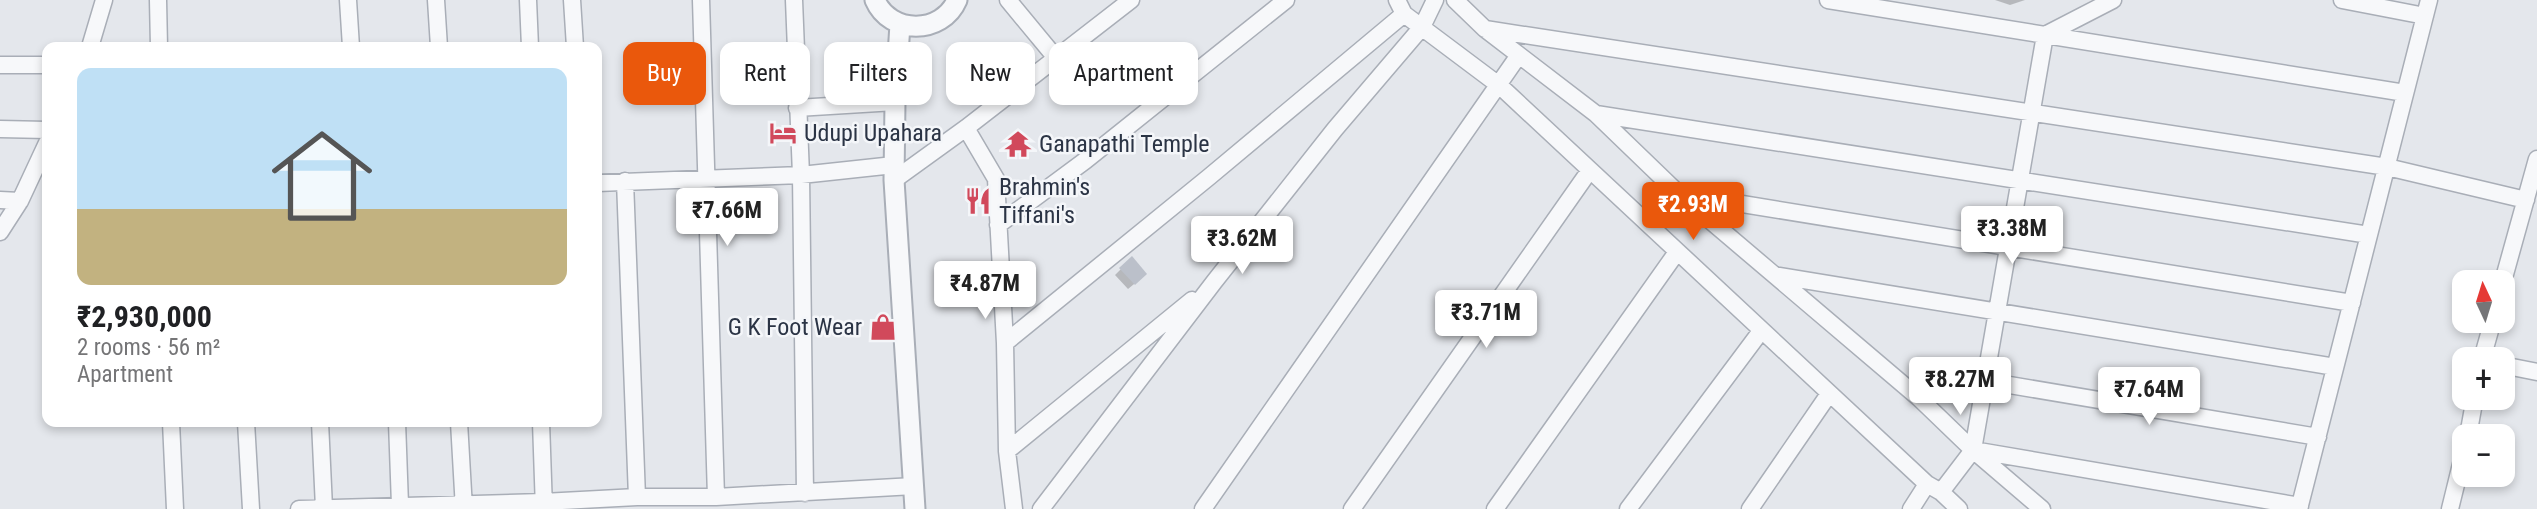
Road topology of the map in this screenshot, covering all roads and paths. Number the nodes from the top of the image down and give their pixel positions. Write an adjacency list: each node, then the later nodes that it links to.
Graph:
1 (104, 0): 26 (street)
2 (158, 0): 27 (street)
3 (348, 0): 28 (street)
4 (436, 0): 29 (street)
5 (528, 0): 30 (street)
6 (572, 0): 31 (street)
7 (702, 0): 55 (street)
8 (794, 0): 43 (street)
9 (875, 0): 22 (street)
10 (957, 0): 22 (street)
11 (1008, 0): 34 (street)
12 (1131, 0): 33 (street)
13 (1286, 0): 63 (street)
14 (1435, 0): 23 (street)
15 (1455, 0): 24 (street)
16 (1828, 0): 25 (street)
17 (2113, 0): 25 (street)
18 (2342, 0): 21 (street)
19 (2429, 0): 21 (street)
20 (1400, 7): 23 (street); 74 (street)
21 (2425, 16): 40 (street)
22 (901, 24): 32 (street)
23 (1422, 27): 39 (street); 70 (street)
24 (1485, 29): 35 (street); 44 (street)
25 (2045, 35): 40 (street); 44 (street)
26 (91, 42)
27 (159, 42)
28 (351, 42)
29 (439, 42)
30 (530, 42)
31 (575, 42)
32 (900, 42)
33 (1077, 42)
34 (1049, 50)
35 (1520, 55): 39 (street); 45 (street)
36 (1049, 63): 46 (street)
37 (0, 65): 38 (street)
38 (42, 65)
39 (1500, 86): 52 (street); 106 (street)
40 (2405, 93): 51 (street)
41 (846, 105): 43 (street)
42 (895, 105): 53 (street)
43 (797, 108): 54 (street)
44 (2032, 111): 51 (street); 57 (street)
45 (1596, 114): 57 (street); 59 (street)
46 (966, 128): 53 (street); 63 (street)
47 (0, 130): 48 (street)
48 (42, 130)
49 (42, 154): 62 (street)
50 (2537, 162): 61 (street)
51 (2387, 167): 61 (street); 65 (street)
52 (1590, 170): 67 (street); 107 (street)
53 (894, 173): 54 (street); 89 (street)
54 (801, 175): 55 (street); 92 (street)
55 (706, 179): 56 (street); 94 (street)
56 (625, 181): 58 (street); 93 (street)
57 (2020, 181): 65 (street); 66 (street)
58 (602, 183)
59 (1679, 194): 66 (street); 69 (street)
60 (0, 200): 62 (street)
61 (2526, 200): 68 (street)
62 (20, 201): 64 (street)
63 (998, 225): 74 (street)
64 (0, 232)
65 (2369, 235): 71 (street)
66 (2009, 247): 71 (street); 72 (street)
67 (1677, 252): 73 (street); 108 (street)
68 (2506, 270)
69 (1777, 276): 72 (street); 87 (street)
70 (1214, 282): 88 (street); 105 (street)
71 (2352, 303): 75 (street)
72 (1998, 312): 75 (street); 78 (street)
73 (1761, 331): 79 (street); 109 (street)
74 (1004, 343): 88 (street)
75 (2336, 366): 86 (street)
76 (2515, 368): 77 (street)
77 (2537, 372)
78 (1986, 381): 86 (street); 87 (street)
79 (1829, 394): 91 (street); 110 (street)
80 (171, 427): 100 (street)
81 (247, 427): 101 (street)
82 (320, 427): 98 (street)
83 (397, 427): 95 (street)
84 (460, 427): 96 (street)
85 (541, 427): 97 (street)
86 (2318, 437): 99 (street)
87 (1973, 450): 91 (street); 99 (street); 113 (street)
88 (1007, 451): 104 (street)
89 (914, 486): 92 (street); 103 (street)
90 (2455, 487): 114 (street)
91 (1934, 488): 111 (street); 112 (street)
92 (805, 493): 94 (street)
93 (637, 497): 94 (street); 97 (street)
94 (716, 497)
95 (400, 505): 96 (street); 98 (street)
96 (464, 506): 97 (street)
97 (543, 506)
98 (324, 508): 102 (street)
99 (2300, 508)
100 (175, 509)
101 (251, 509)
102 (299, 509)
103 (915, 509)
104 (1014, 509)
105 (1041, 509)
106 (1203, 509)
107 (1352, 509)
108 (1495, 509)
109 (1628, 509)
110 (1750, 509)
111 (1911, 509)
112 (1958, 509)
113 (2042, 509)
114 (2449, 509)

